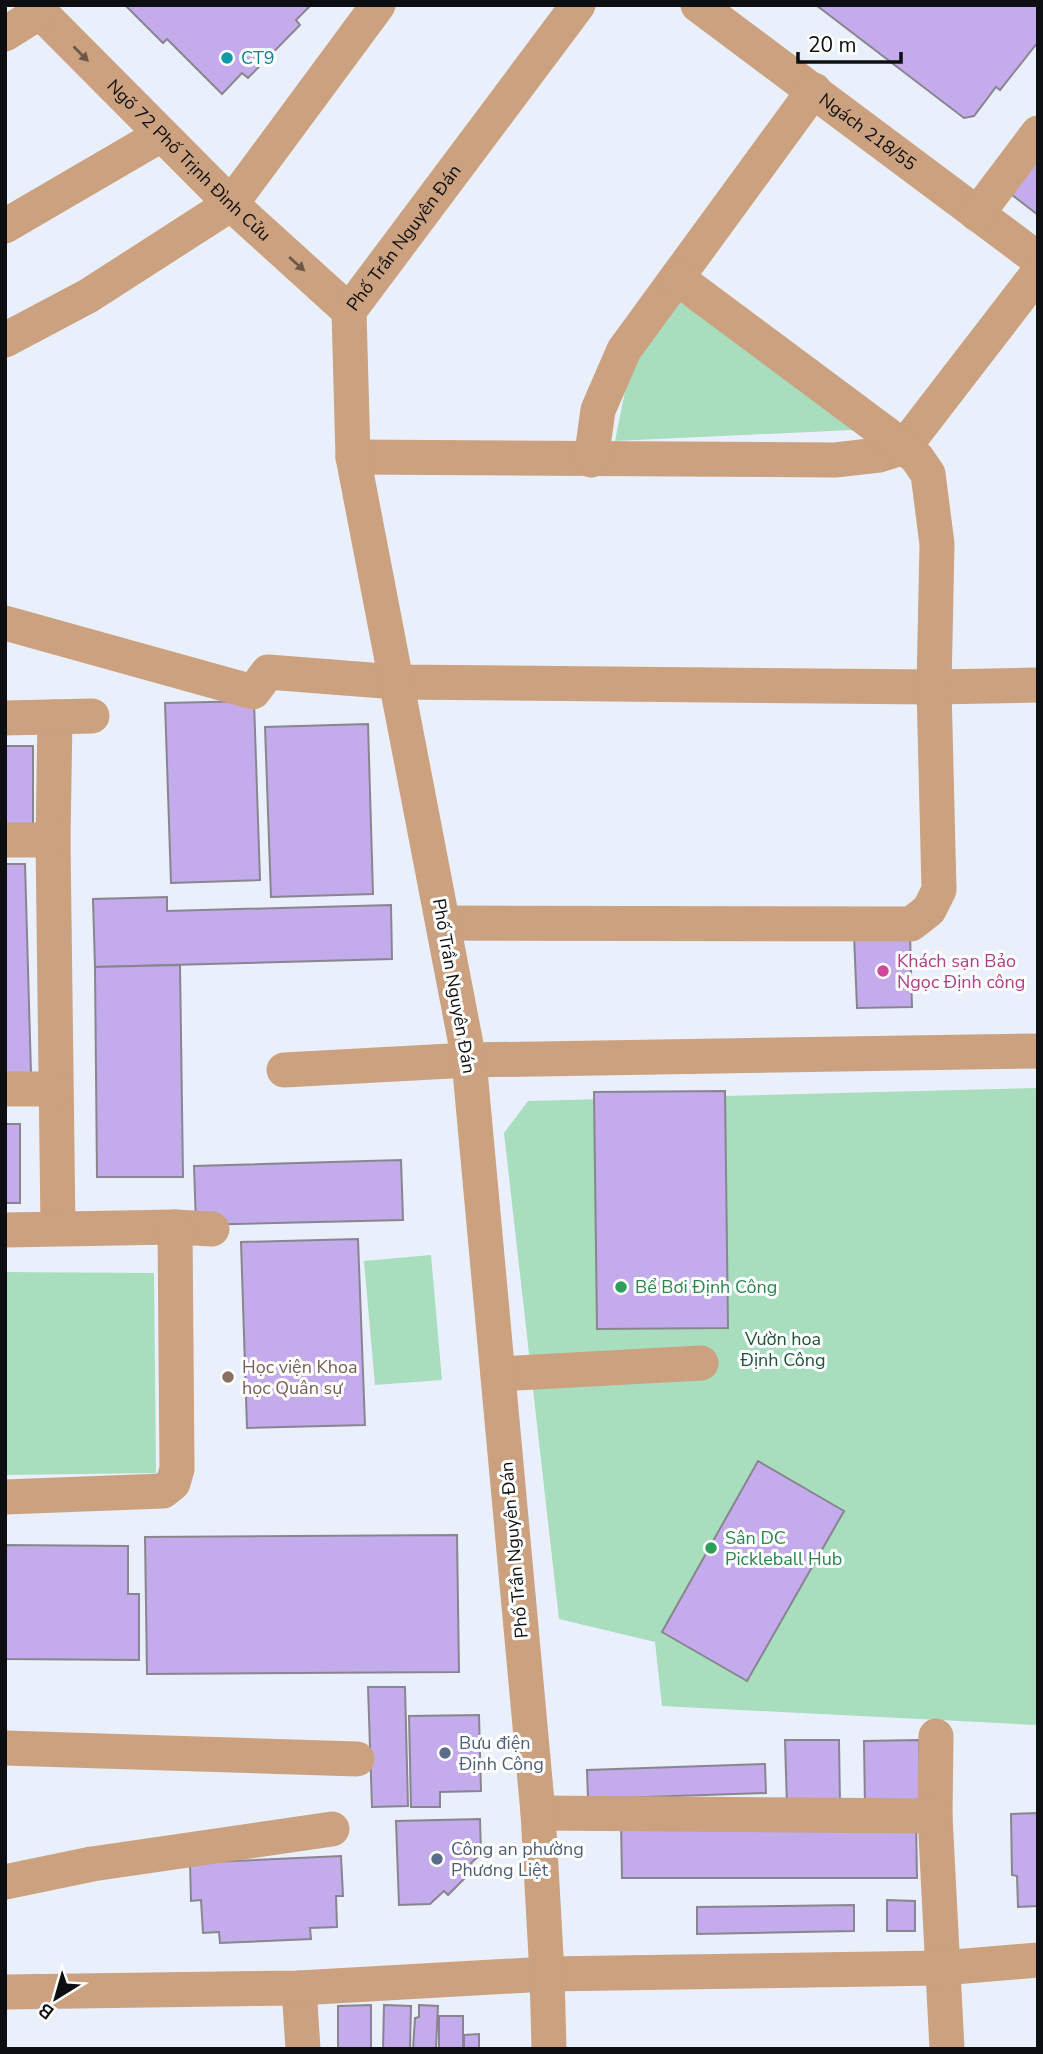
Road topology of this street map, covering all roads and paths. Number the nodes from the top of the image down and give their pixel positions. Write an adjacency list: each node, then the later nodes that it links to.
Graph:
1 (378, 5): 9 (street)
2 (578, 5): 15 (street, Phố Trần Nguyên Đán)
3 (698, 5): 6 (street, Ngách 218/55)
4 (37, 9): 5 (street); 8 (street, Ngõ 72 Phố Trịnh Đình Cửu, one-way to 8)
5 (5, 34)
6 (814, 90): 10 (street, Ngách 218/55); 14 (street)
7 (1038, 133): 10 (street)
8 (161, 135): 9 (street, Ngõ 72 Phố Trịnh Đình Cửu); 11 (street)
9 (230, 204): 15 (street, Ngõ 72 Phố Trịnh Đình Cửu, one-way to 15); 16 (street)
10 (977, 214): 12 (street, Ngách 218/55)
11 (9, 217)
12 (1038, 259)
13 (1038, 273): 17 (street)
14 (677, 278): 17 (street); 19 (street)
15 (348, 311): 18 (street, Phố Trần Nguyên Đán)
16 (5, 340)
17 (904, 447): 19 (street); 23 (street)
18 (352, 457): 19 (street); 21 (street, Phố Trần Nguyên Đán)
19 (591, 460)
20 (5, 624): 21 (street)
21 (396, 682): 23 (street); 29 (street, Phố Trần Nguyên Đán)
22 (1038, 685): 23 (street)
23 (934, 687): 29 (street)
24 (92, 716): 25 (street)
25 (55, 717): 26 (street); 27 (street)
26 (5, 718)
27 (53, 839): 28 (street); 34 (street)
28 (5, 840)
29 (443, 923): 31 (street, Phố Trần Nguyên Đán)
30 (1038, 1051): 31 (street)
31 (469, 1060): 32 (street); 40 (street, Phố Trần Nguyên Đán)
32 (284, 1070)
33 (5, 1089): 34 (street)
34 (55, 1089): 36 (street)
35 (175, 1227): 36 (street); 37 (street); 41 (street)
36 (58, 1228): 38 (street)
37 (212, 1229)
38 (5, 1230)
39 (701, 1363): 40 (street)
40 (498, 1374): 45 (street, Phố Trần Nguyên Đán)
41 (5, 1497)
42 (936, 1737): 46 (street)
43 (5, 1748): 44 (street)
44 (357, 1759)
45 (538, 1813): 46 (street); 51 (street, Phố Trần Nguyên Đán)
46 (935, 1816): 50 (street)
47 (332, 1829): 48 (street)
48 (5, 1882)
49 (1038, 1960): 50 (street)
50 (942, 1968): 51 (street); 56 (street)
51 (547, 1974): 52 (street); 55 (street, Phố Trần Nguyên Đán)
52 (299, 1988): 53 (street); 54 (street)
53 (5, 1992)
54 (303, 2049)
55 (549, 2049)
56 (947, 2049)

